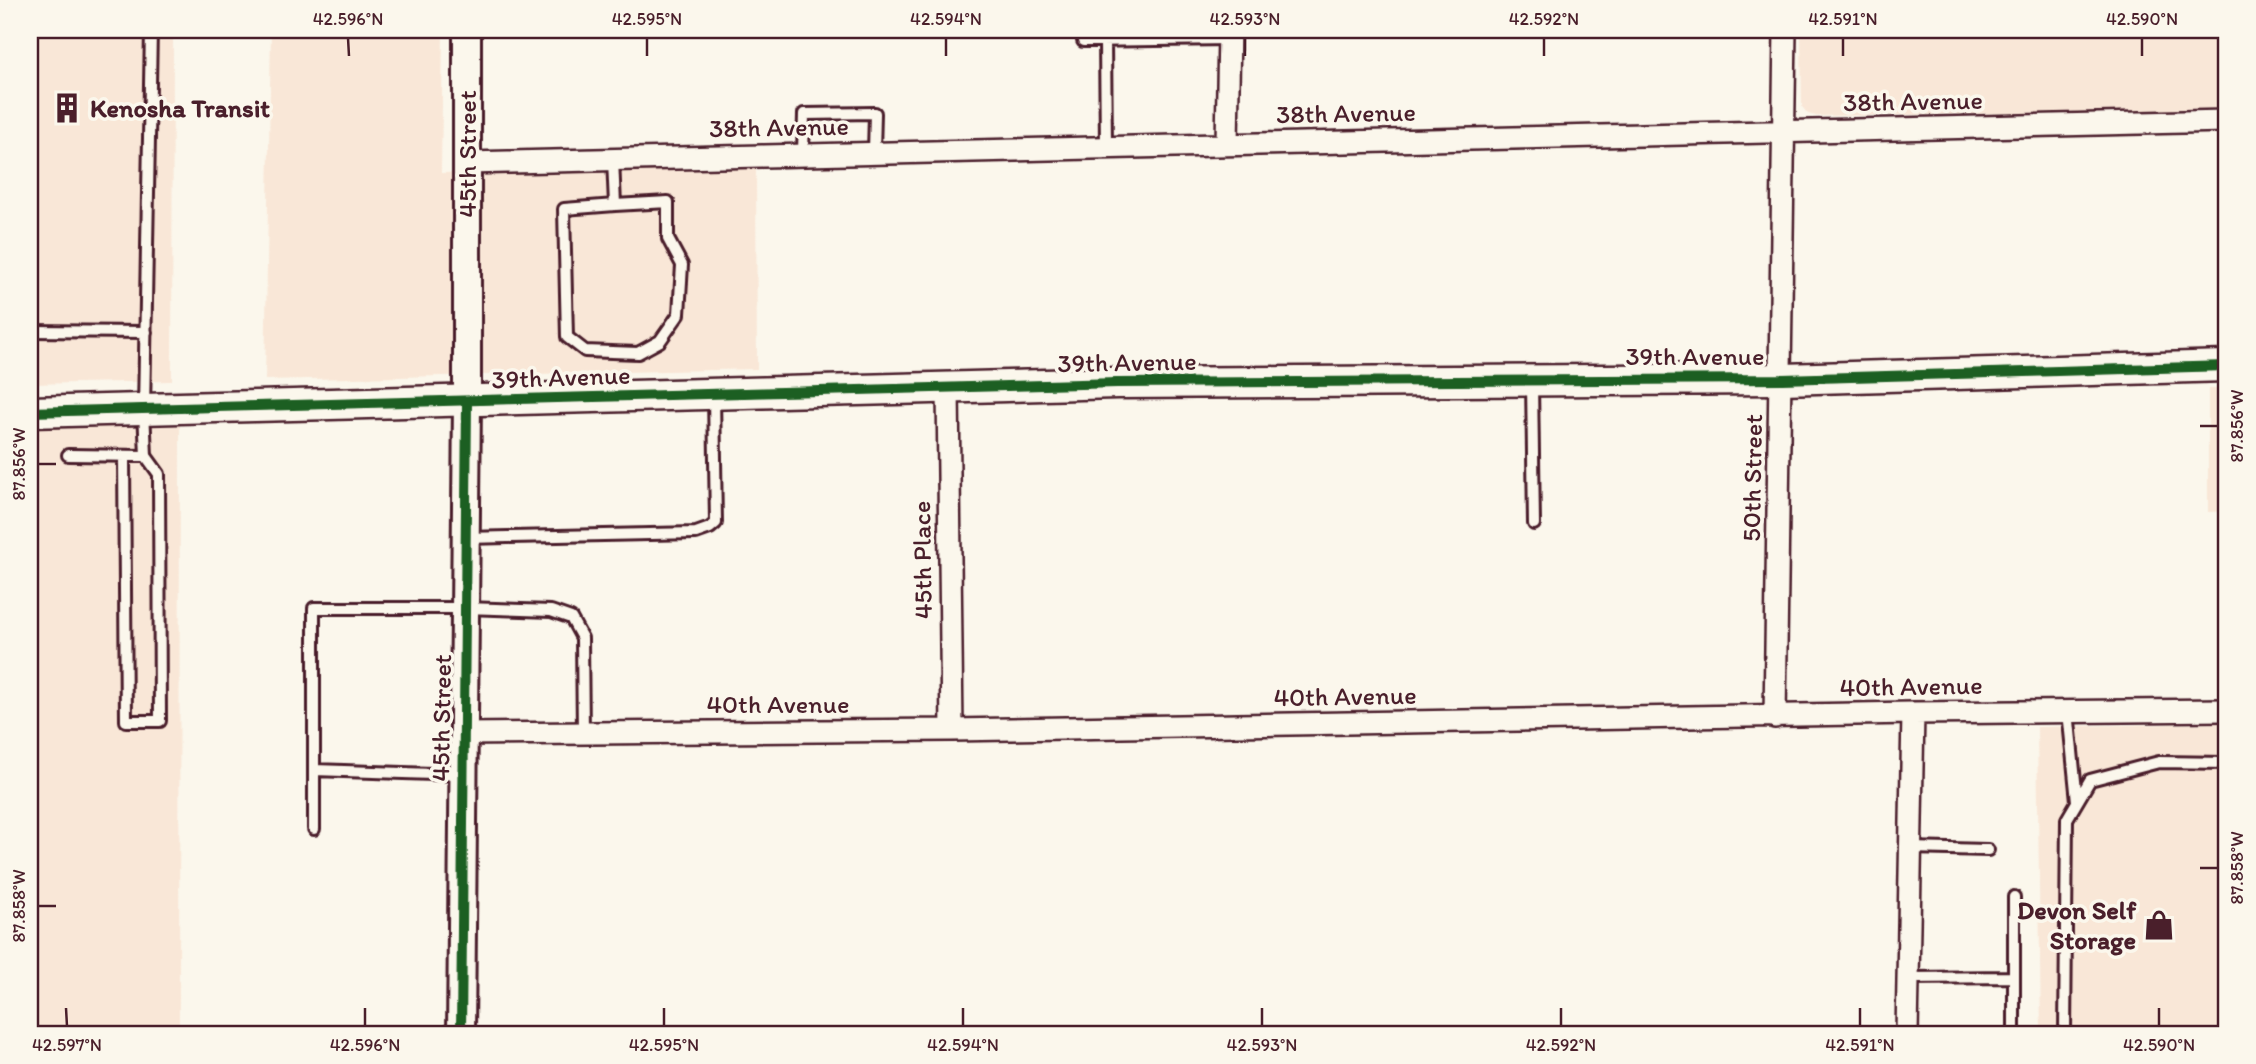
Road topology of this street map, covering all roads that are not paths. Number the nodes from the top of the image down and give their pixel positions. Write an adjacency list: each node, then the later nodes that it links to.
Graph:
1 (151, 30): 17 (lane)
2 (467, 30): 14 (street, 45th Street)
3 (1785, 30): 8 (street, 50th Street)
4 (1229, 34): 6 (lane); 9 (street)
5 (1083, 41): 6 (lane)
6 (1105, 41): 10 (lane)
7 (2226, 121): 8 (street, 38th Avenue)
8 (1783, 132): 9 (street, 38th Avenue); 19 (street, 50th Street)
9 (1227, 143): 10 (street, 38th Avenue)
10 (1106, 146): 11 (street, 38th Avenue)
11 (874, 152): 12 (street, 38th Avenue); 12 (lane)
12 (803, 154): 13 (street, 38th Avenue)
13 (613, 159): 14 (street, 38th Avenue); 15 (lane)
14 (468, 163): 23 (street, 45th Street)
15 (615, 205): 15 (lane)
16 (30, 331): 17 (lane)
17 (146, 331): 24 (lane)
18 (2226, 366): 19 (main road, 39th Avenue)
19 (1782, 379): 20 (main road, 39th Avenue); 35 (street, 50th Street)
20 (1532, 380): 21 (main road, 39th Avenue); 29 (lane)
21 (948, 389): 22 (main road, 39th Avenue); 36 (street, 45th Place)
22 (714, 395): 23 (main road, 39th Avenue); 30 (lane)
23 (467, 402): 24 (main road, 39th Avenue); 30 (street, 45th Street)
24 (144, 409): 25 (main road, 39th Avenue); 27 (lane)
25 (30, 412)
26 (68, 455): 28 (lane)
27 (146, 456): 28 (lane); 28 (lane)
28 (124, 457)
29 (1534, 524)
30 (466, 538): 31 (street, 45th Street)
31 (465, 608): 37 (lane); 38 (street, 45th Street); 40 (lane)
32 (2226, 710): 33 (street, 40th Avenue)
33 (2068, 711): 34 (street, 40th Avenue); 42 (lane)
34 (1913, 713): 35 (street, 40th Avenue); 44 (street)
35 (1775, 717): 36 (street, 40th Avenue)
36 (952, 730): 37 (street, 40th Avenue)
37 (583, 733): 38 (street, 40th Avenue)
38 (464, 734): 41 (street, 45th Street)
39 (2226, 763): 42 (lane)
40 (314, 770): 41 (lane); 43 (lane)
41 (463, 775): 49 (street, 45th Street)
42 (2077, 801): 52 (lane)
43 (314, 829)
44 (1910, 848): 45 (lane); 48 (street)
45 (1988, 850)
46 (2014, 897): 47 (lane)
47 (2014, 976): 48 (lane); 51 (lane)
48 (1908, 978): 50 (street)
49 (461, 1034)
50 (1907, 1034)
51 (2014, 1034)
52 (2065, 1034)

